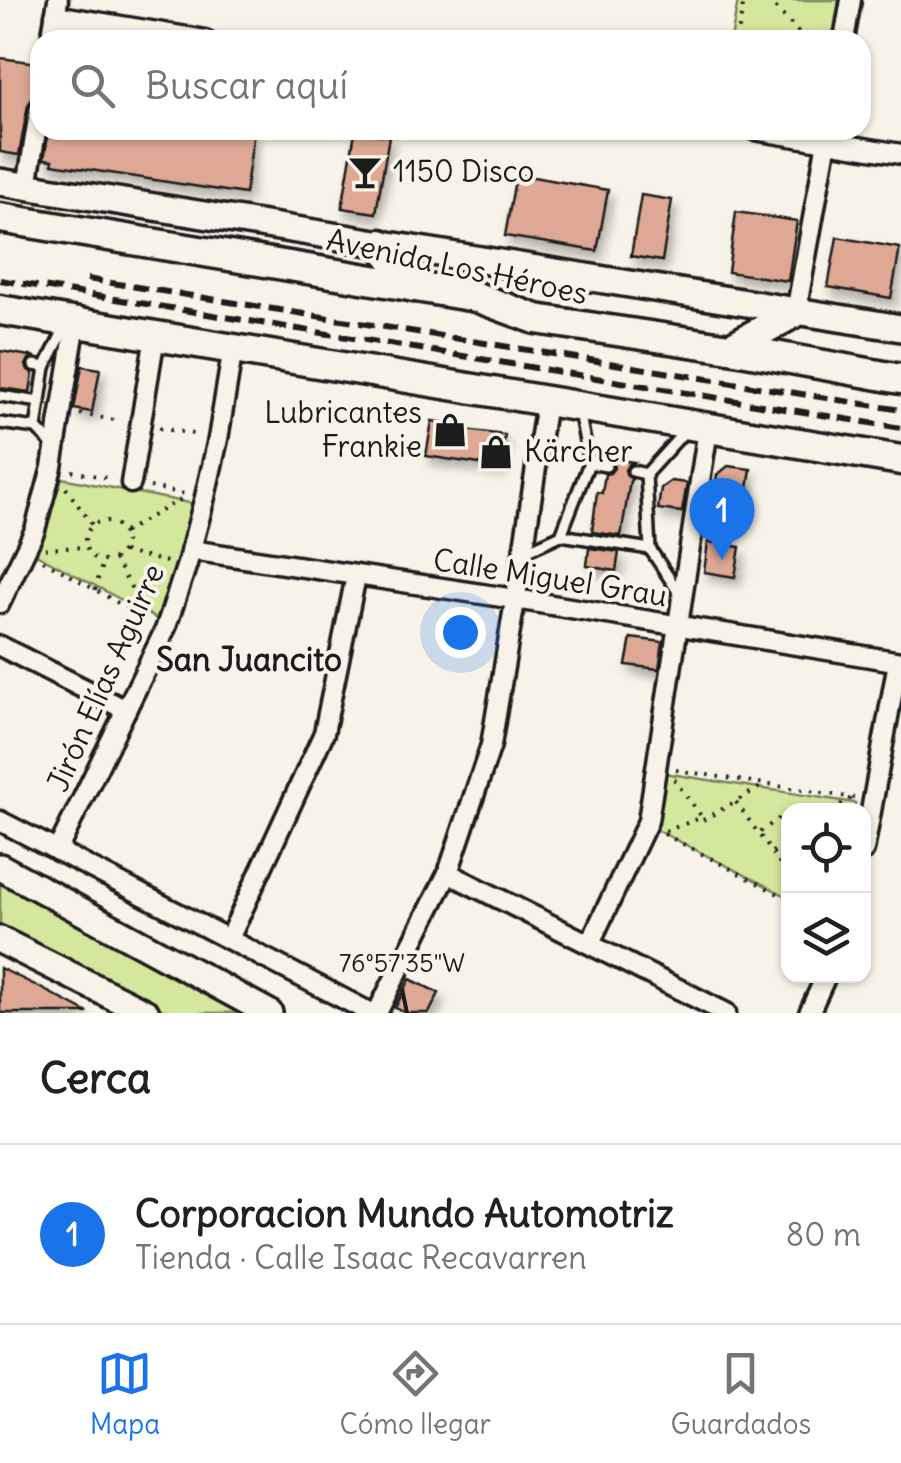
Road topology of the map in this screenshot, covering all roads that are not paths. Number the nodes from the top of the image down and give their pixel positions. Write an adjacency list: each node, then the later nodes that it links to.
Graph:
1 (851, 0): 4 (street)
2 (57, 8): 3 (street)
3 (159, 30)
4 (846, 30)
5 (35, 140): 10 (street)
6 (827, 140): 16 (street)
7 (844, 140): 8 (street)
8 (901, 154)
9 (0, 182): 10 (street, Avenida Los Héroes)
10 (27, 186): 12 (street, Avenida Los Héroes)
11 (6, 232): 13 (main road, Avenida Los Héroes); 17 (main road)
12 (381, 244): 13 (main road); 16 (street, Avenida Los Héroes)
13 (413, 287): 17 (main road, Avenida Los Héroes)
14 (0, 294): 18 (main road)
15 (0, 310): 18 (main road)
16 (796, 312): 19 (street, Avenida Los Héroes); 22 (main road)
17 (536, 319): 22 (main road, Avenida Los Héroes)
18 (72, 322): 20 (main road); 25 (lane); 31 (street)
19 (901, 328)
20 (156, 336): 21 (main road); 37 (street)
21 (232, 348): 26 (main road); 41 (street, Jirón Elías Aguirre)
22 (730, 348): 23 (main road, Avenida Los Héroes)
23 (901, 380)
24 (0, 396): 25 (lane)
25 (40, 402): 30 (lane)
26 (546, 402): 27 (main road); 40 (street)
27 (579, 408): 29 (main road); 33 (lane)
28 (0, 423): 30 (lane)
29 (699, 427): 32 (main road); 36 (lane); 43 (street)
30 (36, 428): 31 (lane)
31 (55, 447): 45 (street)
32 (901, 460)
33 (589, 463): 34 (lane); 38 (lane)
34 (606, 466)
35 (633, 471): 36 (lane)
36 (646, 474): 39 (lane)
37 (132, 483)
38 (561, 536): 39 (lane); 40 (lane)
39 (650, 549): 43 (lane)
40 (523, 552): 44 (street)
41 (189, 558): 42 (street, Calle Miguel Grau); 49 (street, Jirón Elías Aguirre)
42 (356, 576): 44 (street, Calle Miguel Grau); 55 (street)
43 (681, 596): 46 (street)
44 (515, 599): 46 (street, Calle Miguel Grau); 54 (street)
45 (0, 603)
46 (677, 626): 48 (street, Calle Miguel Grau); 57 (street)
47 (0, 646): 49 (street)
48 (899, 662): 50 (street)
49 (126, 710): 52 (street, Jirón Elías Aguirre)
50 (871, 816)
51 (0, 821): 52 (street)
52 (57, 851): 55 (street)
53 (0, 867): 60 (street)
54 (448, 873): 57 (street); 61 (street)
55 (229, 939): 61 (street)
56 (0, 940): 59 (street)
57 (590, 943): 62 (street)
58 (823, 983): 63 (street)
59 (146, 1013)
60 (269, 1013)
61 (374, 1013)
62 (726, 1013)
63 (809, 1013)

